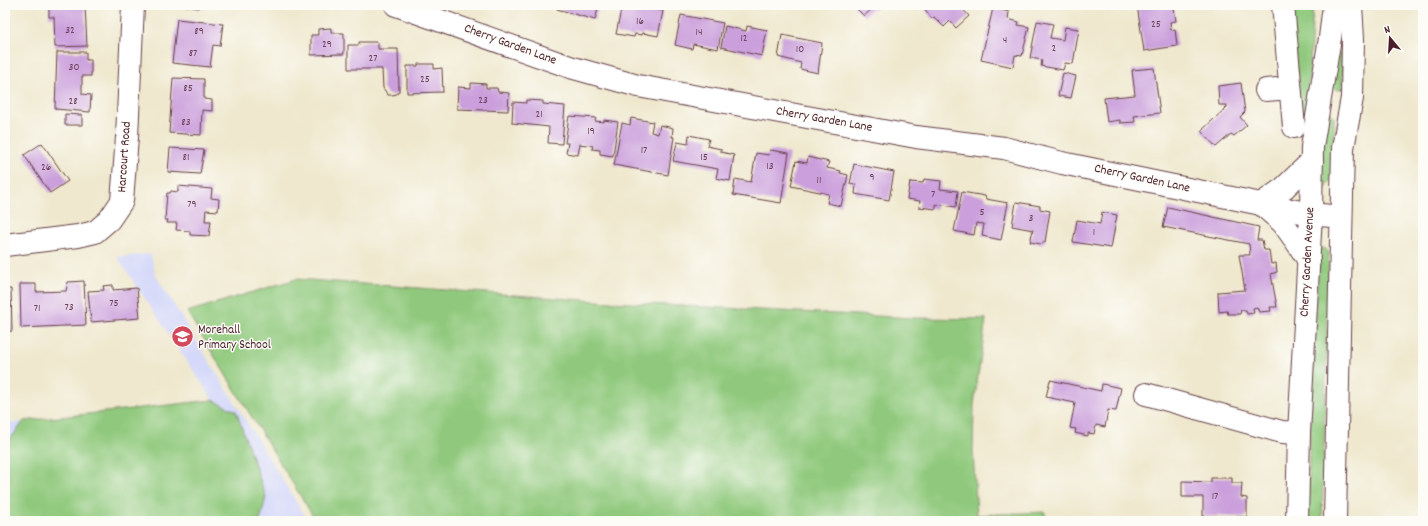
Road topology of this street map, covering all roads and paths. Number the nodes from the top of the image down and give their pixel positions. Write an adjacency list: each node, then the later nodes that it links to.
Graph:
1 (133, 5): 13 (street, Harcourt Road)
2 (396, 5): 10 (street, Cherry Garden Lane)
3 (1283, 5): 6 (street)
4 (1334, 5): 9 (street, Cherry Garden Avenue)
5 (1351, 5): 12 (street)
6 (1290, 88): 7 (street); 8 (street)
7 (1266, 90)
8 (1294, 127)
9 (1312, 161): 10 (street); 11 (street, Cherry Garden Avenue)
10 (1261, 204): 11 (street, Cherry Garden Lane); 14 (street, Cherry Garden Lane)
11 (1311, 214): 12 (street, Cherry Garden Lane); 14 (street, Cherry Garden Avenue)
12 (1341, 217): 18 (street)
13 (5, 245)
14 (1309, 261): 16 (street, Cherry Garden Avenue)
15 (1146, 394): 16 (street)
16 (1299, 433): 17 (street, Cherry Garden Avenue)
17 (1297, 521)
18 (1335, 521)

